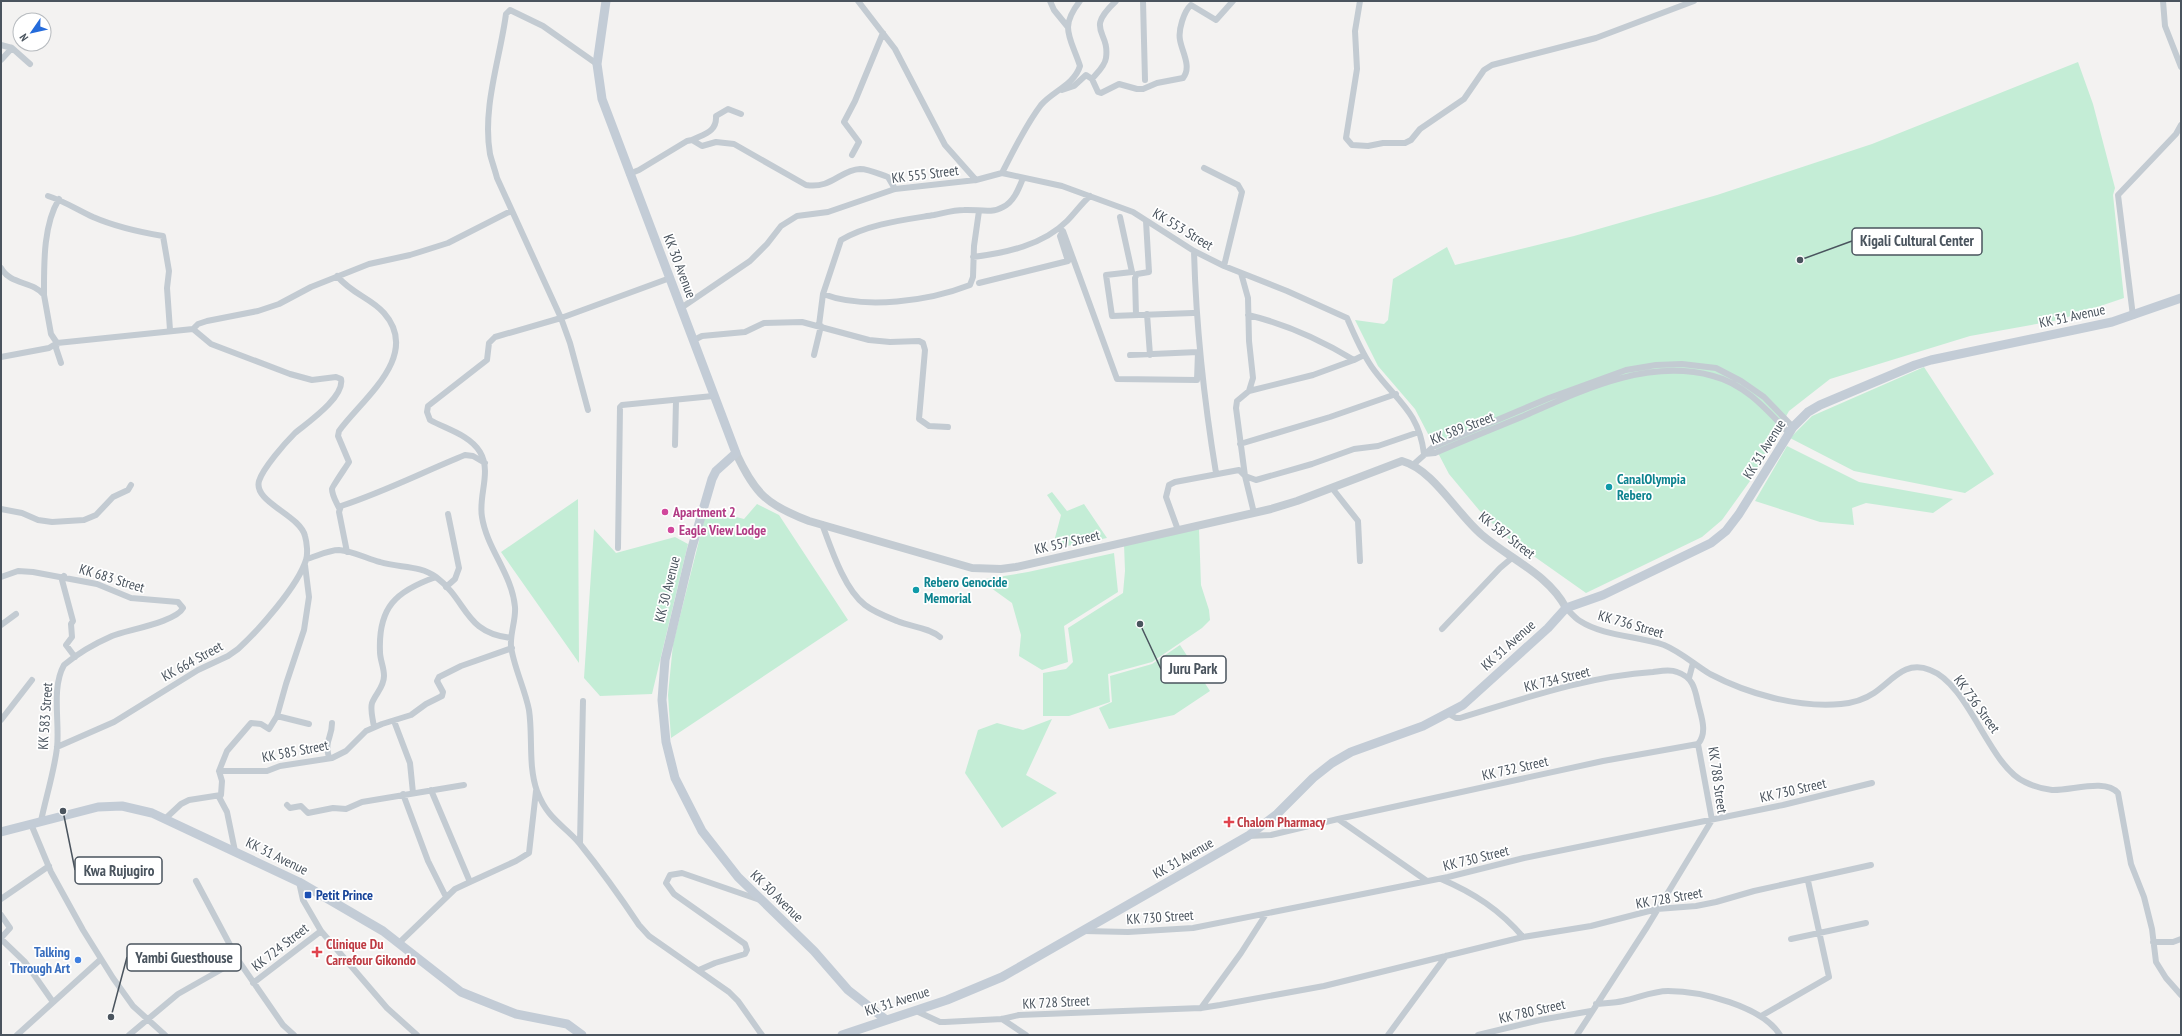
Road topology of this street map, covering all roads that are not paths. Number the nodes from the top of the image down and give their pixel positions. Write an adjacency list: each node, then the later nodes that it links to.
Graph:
1 (606, 1): 20 (main road, KK 30 Avenue)
2 (858, 1): 12 (street)
3 (866, 1): 12 (street)
4 (1050, 1): 13 (street)
5 (1080, 1): 13 (street)
6 (1116, 1): 22 (street)
7 (1143, 1): 23 (street)
8 (1233, 1): 22 (street)
9 (1360, 1): 10 (street)
10 (1694, 1)
11 (2163, 1): 21 (street)
12 (864, 8): 14 (street)
13 (1067, 26): 24 (street)
14 (883, 33): 28 (street); 33 (street)
15 (1, 45): 16 (street)
16 (12, 48): 18 (street)
17 (16, 52): 19 (street)
18 (1, 60)
19 (30, 64)
20 (597, 64): 31 (main road, KK 30 Avenue); 38 (street)
21 (2181, 67)
22 (1092, 79): 24 (street)
23 (1145, 80)
24 (1061, 90): 30 (street)
25 (741, 114): 27 (street)
26 (2181, 125): 58 (street)
27 (692, 140): 31 (street); 34 (street)
28 (852, 155)
29 (1204, 168): 44 (street)
30 (1002, 173): 32 (street, KK 553 Street); 33 (street, KK 555 Street)
31 (629, 174): 48 (main road, KK 30 Avenue)
32 (1023, 178): 36 (street, KK 553 Street); 39 (street)
33 (976, 180): 34 (street, KK 555 Street)
34 (895, 189): 53 (street, KK 555 Street)
35 (48, 196): 37 (street)
36 (1090, 196): 41 (street, KK 553 Street); 43 (street)
37 (59, 199): 51 (street); 62 (street)
38 (511, 211): 47 (street); 59 (street)
39 (979, 211): 43 (street); 50 (street)
40 (1120, 216): 56 (street)
41 (1146, 221): 42 (street, KK 553 Street); 56 (street)
42 (1194, 251): 44 (street, KK 553 Street); 86 (street)
43 (973, 257): 50 (street)
44 (1224, 266): 46 (street, KK 553 Street)
45 (1, 268): 51 (street)
46 (1241, 273): 57 (street); 68 (street, KK 553 Street)
47 (337, 276): 61 (street); 90 (street)
48 (670, 278): 53 (main road, KK 30 Avenue); 59 (street)
49 (979, 283): 67 (street)
50 (823, 294): 60 (street)
51 (44, 295): 64 (street)
52 (2181, 298): 58 (main road, KK 31 Avenue)
53 (682, 308): 63 (main road, KK 30 Avenue)
54 (1193, 313): 55 (street)
55 (1146, 314): 56 (street); 67 (street)
56 (1136, 315)
57 (1248, 315): 70 (street); 72 (street)
58 (2133, 316): 78 (main road, KK 31 Avenue)
59 (561, 318): 76 (street); 84 (street)
60 (820, 326): 63 (street); 65 (street); 77 (street)
61 (193, 328): 62 (street); 100 (street)
62 (170, 330): 64 (street)
63 (694, 340): 74 (main road, KK 30 Avenue)
64 (57, 343): 69 (street); 71 (street)
65 (814, 355)
66 (1130, 355): 67 (street)
67 (1150, 355)
68 (1364, 355): 70 (street); 73 (street)
69 (1, 358)
70 (1354, 360): 72 (street)
71 (62, 363)
72 (1249, 391): 80 (street)
73 (1396, 394): 79 (street); 80 (street)
74 (713, 396): 75 (street); 82 (main road, KK 30 Avenue)
75 (676, 400): 81 (street); 96 (street)
76 (588, 410)
77 (948, 427)
78 (1791, 430): 83 (street, KK 589 Street); 105 (main road, KK 31 Avenue)
79 (1419, 432): 83 (street); 87 (street)
80 (1240, 444): 87 (street)
81 (675, 445)
82 (736, 453): 94 (street, KK 557 Street); 156 (main road, KK 30 Avenue)
83 (1424, 454): 85 (street)
84 (486, 463): 90 (street); 111 (street)
85 (1414, 464): 89 (street, KK 557 Street); 98 (street, KK 587 Street)
86 (1216, 473): 87 (street); 95 (street)
87 (1245, 476): 92 (street)
88 (131, 485): 91 (street)
89 (1332, 488): 92 (street, KK 557 Street); 99 (street)
90 (339, 508): 97 (street)
91 (1, 509)
92 (1254, 513): 95 (street, KK 557 Street)
93 (448, 514): 104 (street)
94 (822, 524): 95 (street, KK 557 Street); 110 (street)
95 (1178, 530)
96 (618, 548)
97 (347, 552): 100 (street); 103 (street)
98 (1513, 557): 105 (street, KK 587 Street); 109 (street)
99 (1360, 561)
100 (306, 562): 119 (street); 126 (street, KK 664 Street)
101 (64, 576): 102 (street, KK 683 Street); 106 (street, KK 683 Street); 113 (street)
102 (1, 577)
103 (436, 577): 104 (street); 124 (street)
104 (446, 586): 111 (street)
105 (1566, 608): 114 (street, KK 736 Street); 118 (main road, KK 31 Avenue)
106 (178, 613): 113 (street, KK 583 Street)
107 (16, 614): 108 (street)
108 (1, 626)
109 (1442, 629)
110 (940, 637)
111 (511, 638): 112 (street)
112 (512, 648): 121 (street, KK 585 Street); 131 (street)
113 (75, 657): 126 (street, KK 583 Street)
114 (1692, 662): 115 (street); 168 (street, KK 736 Street)
115 (1689, 678): 118 (street, KK 734 Street); 125 (street, KK 788 Street)
116 (32, 680): 120 (street)
117 (583, 701): 144 (street)
118 (1449, 714): 143 (main road, KK 31 Avenue)
119 (277, 716): 123 (street); 128 (street)
120 (1, 720)
121 (394, 721): 124 (street, KK 585 Street); 133 (street)
122 (332, 723): 127 (street)
123 (309, 724)
124 (374, 727): 127 (street, KK 585 Street)
125 (1698, 744): 138 (street, KK 732 Street); 139 (street, KK 788 Street)
126 (57, 747): 140 (street, KK 583 Street)
127 (329, 758): 128 (street, KK 585 Street)
128 (219, 771): 135 (street)
129 (1872, 783): 139 (street, KK 730 Street)
130 (464, 785): 132 (street)
131 (536, 789): 144 (street); 153 (street)
132 (431, 790): 133 (street); 153 (street)
133 (412, 793): 134 (street)
134 (403, 794): 136 (street); 154 (street)
135 (219, 797): 137 (street); 145 (street)
136 (287, 805)
137 (166, 818): 140 (main road, KK 31 Avenue); 145 (main road, KK 31 Avenue)
138 (1338, 819): 143 (street, KK 732 Street); 151 (street)
139 (1712, 820): 148 (street, KK 730 Street); 157 (street, KK 788 Street)
140 (41, 821): 141 (main road, KK 31 Avenue)
141 (31, 824): 142 (main road, KK 31 Avenue); 147 (street)
142 (1, 832)
143 (1248, 836): 162 (main road, KK 31 Avenue)
144 (580, 843): 173 (street)
145 (235, 851): 152 (main road, KK 31 Avenue)
146 (1871, 865): 149 (street, KK 728 Street)
147 (48, 866): 155 (street); 171 (street)
148 (1441, 879): 151 (street, KK 730 Street); 164 (street)
149 (1808, 880): 157 (street, KK 728 Street); 163 (street)
150 (196, 881): 172 (street)
151 (1427, 881): 158 (street, KK 730 Street)
152 (299, 882): 161 (street); 169 (main road, KK 31 Avenue)
153 (470, 882): 154 (street)
154 (446, 897): 169 (street)
155 (1, 899)
156 (765, 902): 173 (street); 183 (main road, KK 30 Avenue)
157 (1657, 909): 164 (street, KK 728 Street); 177 (street, KK 788 Street)
158 (1266, 914): 162 (street, KK 730 Street); 178 (street)
159 (1, 915): 166 (street)
160 (1866, 923): 163 (street)
161 (321, 930): 174 (street, KK 724 Street); 189 (street)
162 (1083, 931): 179 (main road, KK 31 Avenue)
163 (1819, 934): 165 (street); 181 (street)
164 (1523, 937): 170 (street, KK 728 Street)
165 (1791, 938)
166 (1, 939): 176 (street)
167 (2181, 939): 168 (street)
168 (2153, 942): 175 (street, KK 736 Street)
169 (399, 943): 190 (main road, KK 31 Avenue)
170 (1446, 955): 178 (street, KK 728 Street); 194 (street)
171 (101, 959): 176 (street); 182 (street)
172 (238, 960): 174 (street); 182 (street, KK 724 Street)
173 (698, 970): 191 (street)
174 (253, 983): 188 (street)
175 (2181, 995)
176 (53, 1002): 185 (street)
177 (1596, 1004): 180 (street, KK 788 Street); 181 (street)
178 (1201, 1008): 184 (street, KK 728 Street)
179 (914, 1010): 183 (main road, KK 31 Avenue); 184 (street, KK 728 Street)
180 (1591, 1011): 195 (street, KK 780 Street); 196 (street, KK 788 Street)
181 (1761, 1016): 197 (street)
182 (148, 1018): 186 (street, KK 724 Street); 187 (street)
183 (885, 1019): 192 (main road, KK 31 Avenue)
184 (1002, 1019): 193 (street)
185 (17, 1035)
186 (129, 1035)
187 (165, 1035)
188 (294, 1035)
189 (417, 1035)
190 (582, 1035)
191 (762, 1035)
192 (842, 1035)
193 (1026, 1035)
194 (1388, 1035)
195 (1478, 1035)
196 (1577, 1035)
197 (1780, 1035)

